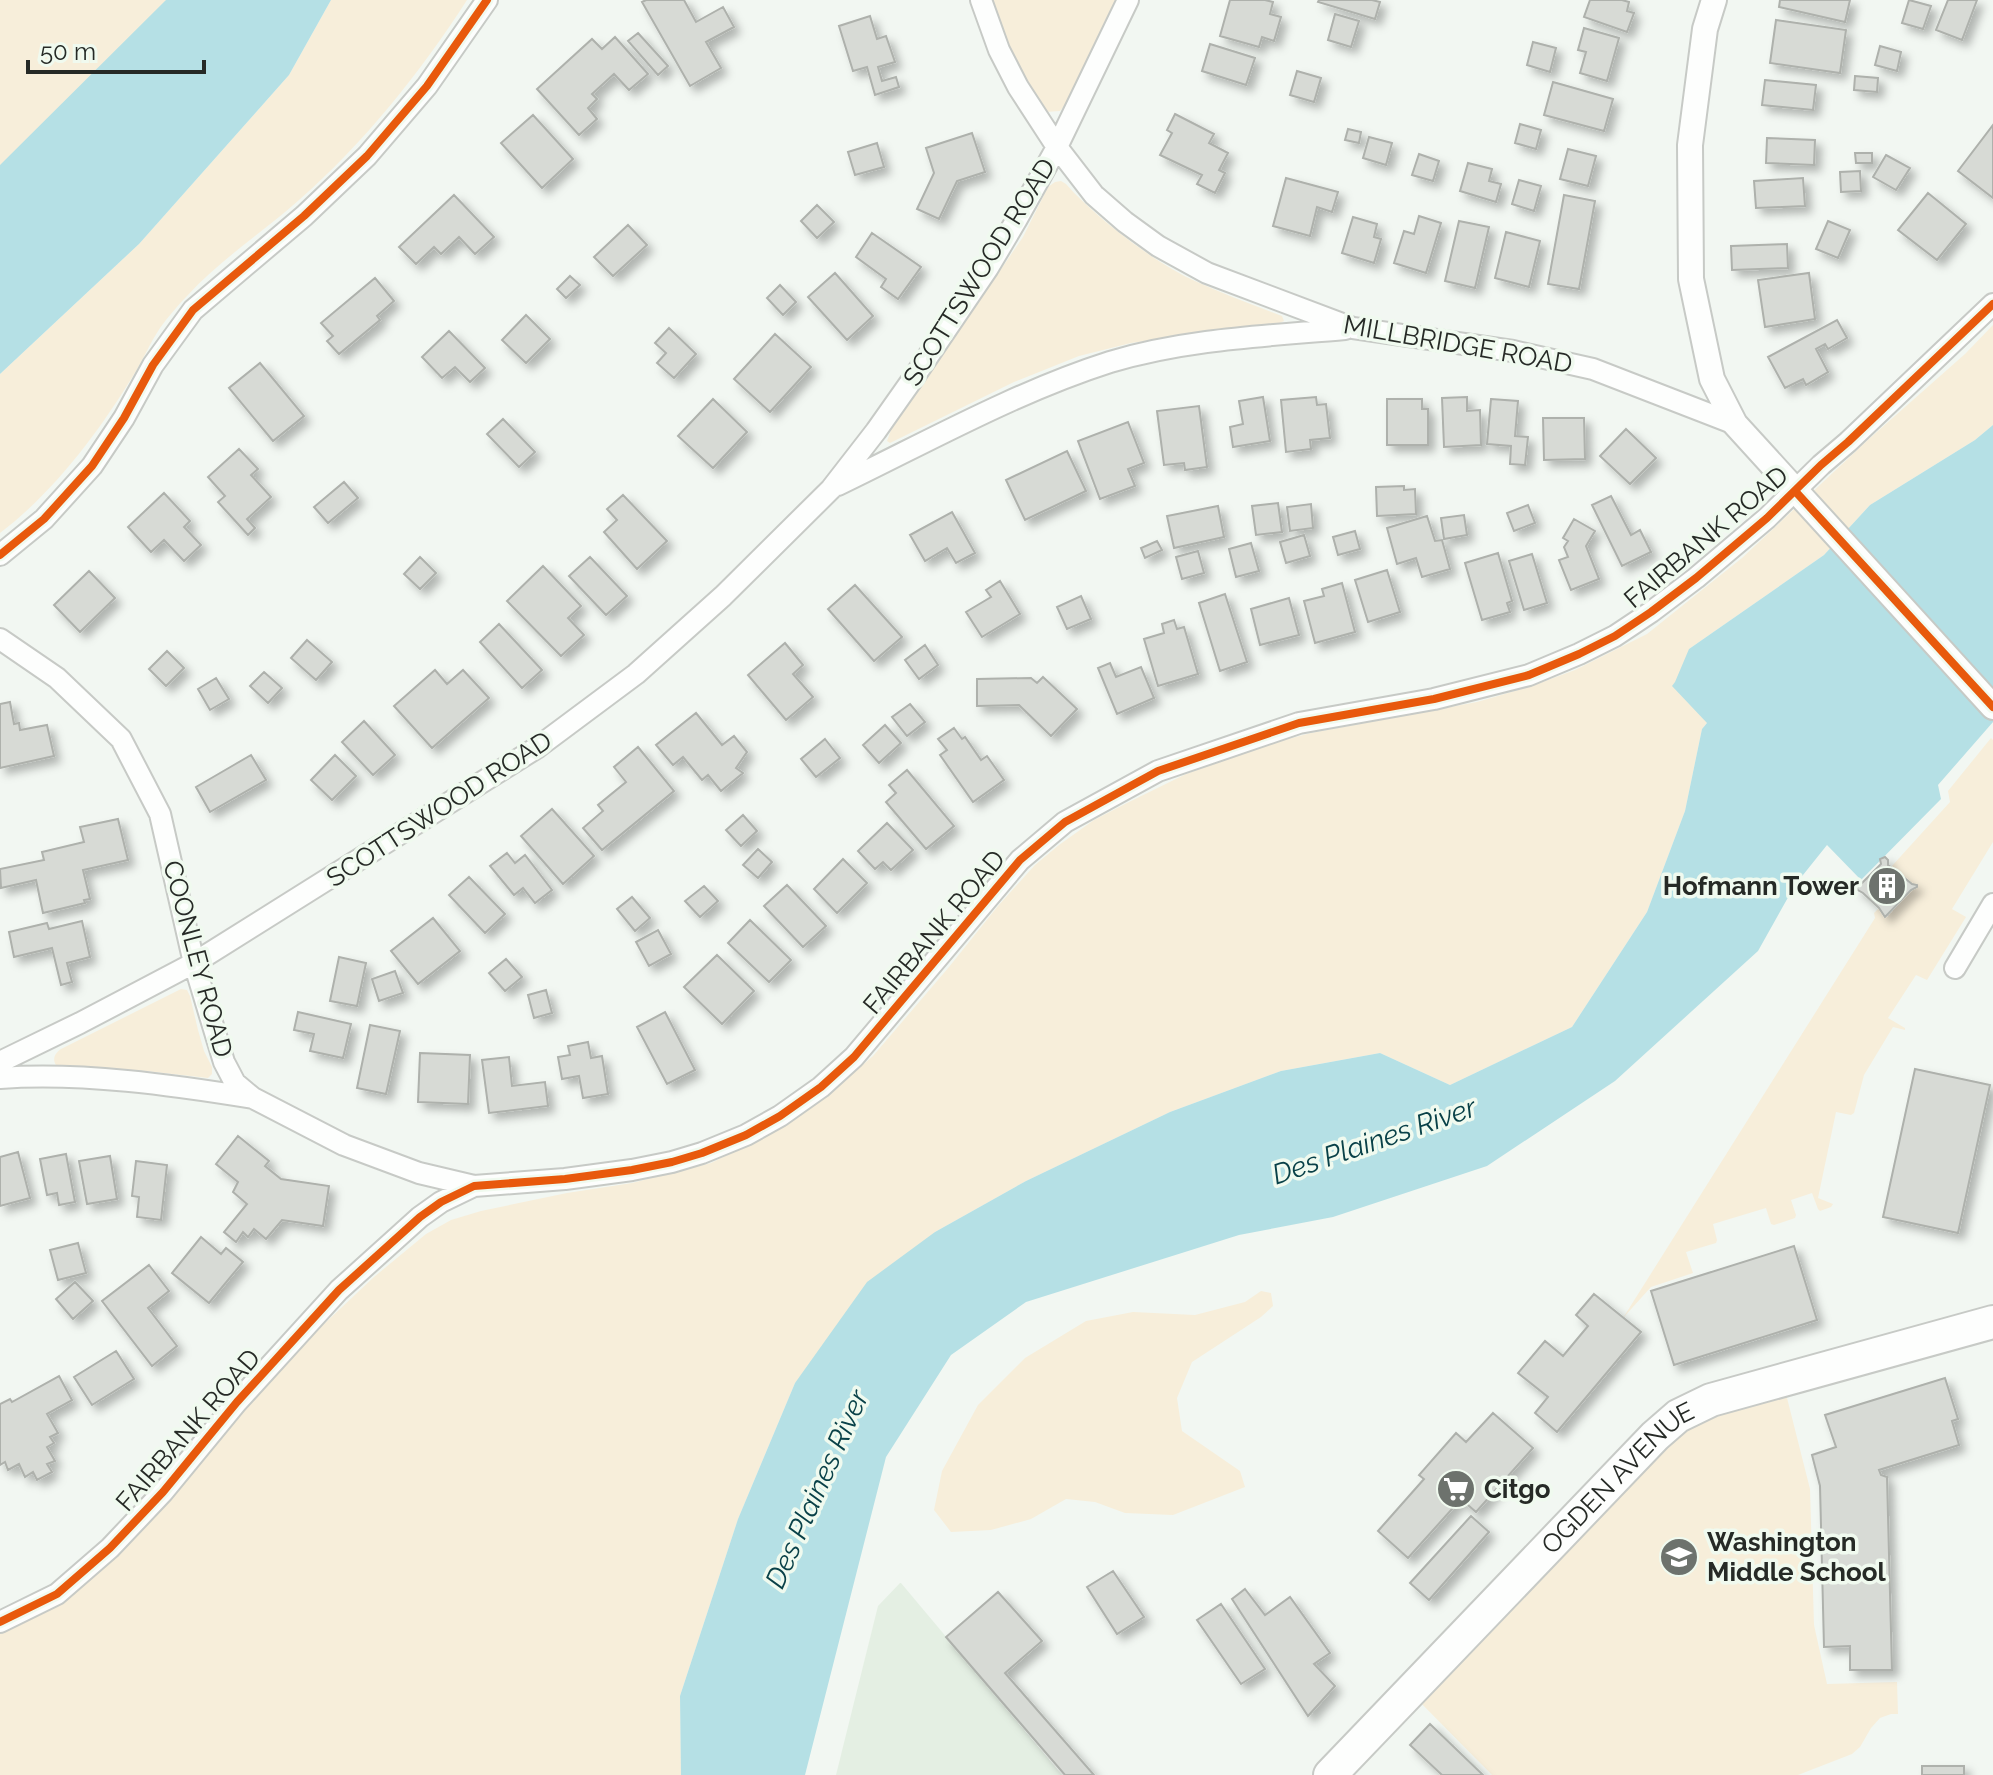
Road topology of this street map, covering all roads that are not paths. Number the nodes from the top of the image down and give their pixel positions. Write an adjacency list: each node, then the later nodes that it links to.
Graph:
1 (487, 0): 11 (street)
2 (981, 0): 5 (street, MILLBRIDGE ROAD)
3 (1128, 0): 5 (street, SCOTTSWOOD ROAD)
4 (1714, 0): 8 (street)
5 (1057, 147): 7 (street, MILLBRIDGE ROAD); 9 (street, SCOTTSWOOD ROAD)
6 (1993, 304): 10 (street, FAIRBANK ROAD)
7 (1353, 328): 8 (street, MILLBRIDGE ROAD); 9 (street, SCOTTSWOOD ROAD)
8 (1735, 424): 10 (street)
9 (831, 489): 15 (street, SCOTTSWOOD ROAD)
10 (1795, 491): 13 (street); 20 (street, FAIRBANK ROAD)
11 (0, 555)
12 (0, 639): 15 (street, COONLEY ROAD)
13 (1993, 707)
14 (1993, 904): 16 (street)
15 (194, 963): 17 (street, SCOTTSWOOD ROAD); 19 (street, COONLEY ROAD)
16 (1955, 968)
17 (0, 1062)
18 (0, 1078): 19 (street)
19 (253, 1098): 20 (street, COONLEY ROAD)
20 (474, 1186): 22 (street, FAIRBANK ROAD)
21 (1993, 1322): 23 (main road, OGDEN AVENUE)
22 (0, 1622)
23 (1330, 1775)

